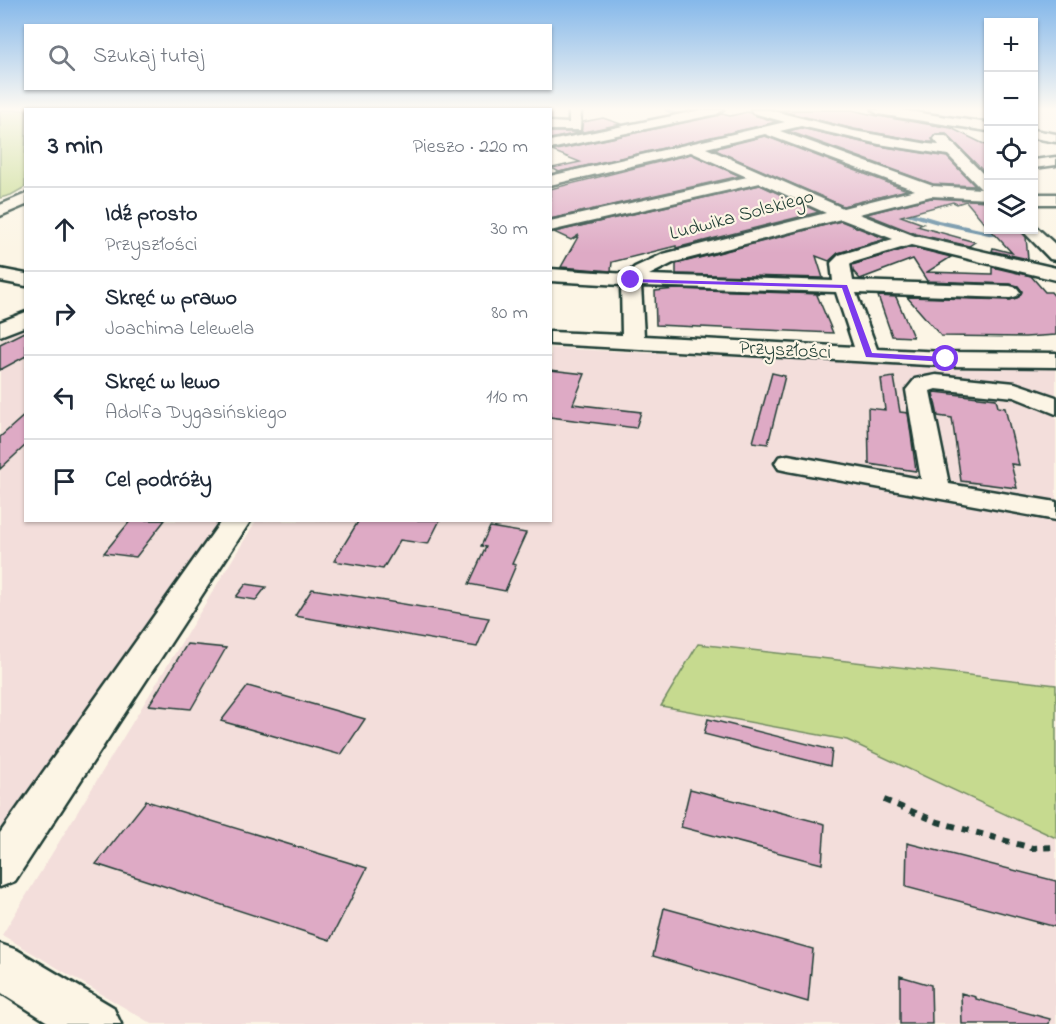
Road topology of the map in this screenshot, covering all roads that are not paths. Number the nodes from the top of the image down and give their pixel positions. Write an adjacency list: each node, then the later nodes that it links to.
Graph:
1 (651, 158): 10 (street)
2 (714, 158): 9 (street)
3 (841, 158): 12 (street)
4 (960, 158): 7 (street)
5 (1056, 161): 6 (street)
6 (1038, 163)
7 (969, 166): 8 (street); 11 (street)
8 (984, 166)
9 (760, 179): 16 (street); 17 (street)
10 (552, 181)
11 (984, 183)
12 (931, 191): 13 (street); 16 (street, Ludwika Solskiego)
13 (984, 194)
14 (1038, 199): 15 (street)
15 (1056, 199)
16 (840, 213): 19 (street); 25 (street, Ludwika Solskiego)
17 (552, 226)
18 (1035, 234): 20 (street)
19 (910, 240): 21 (street); 26 (street)
20 (1056, 255)
21 (1056, 274)
22 (0, 275): 24 (street)
23 (552, 275): 25 (street)
24 (24, 279)
25 (631, 280): 26 (street); 31 (street)
26 (844, 286): 27 (street); 32 (street)
27 (1010, 291)
28 (24, 318): 29 (street)
29 (0, 330)
30 (552, 339): 31 (street, Przyszłości)
31 (633, 343): 32 (street, Przyszłości)
32 (868, 356): 33 (street, Przyszłości)
33 (1056, 360)
34 (1056, 407): 36 (street)
35 (788, 463): 36 (street)
36 (937, 491): 37 (street)
37 (1056, 511)
38 (236, 522): 39 (street)
39 (0, 868)
40 (0, 966): 41 (street)
41 (96, 1024)

